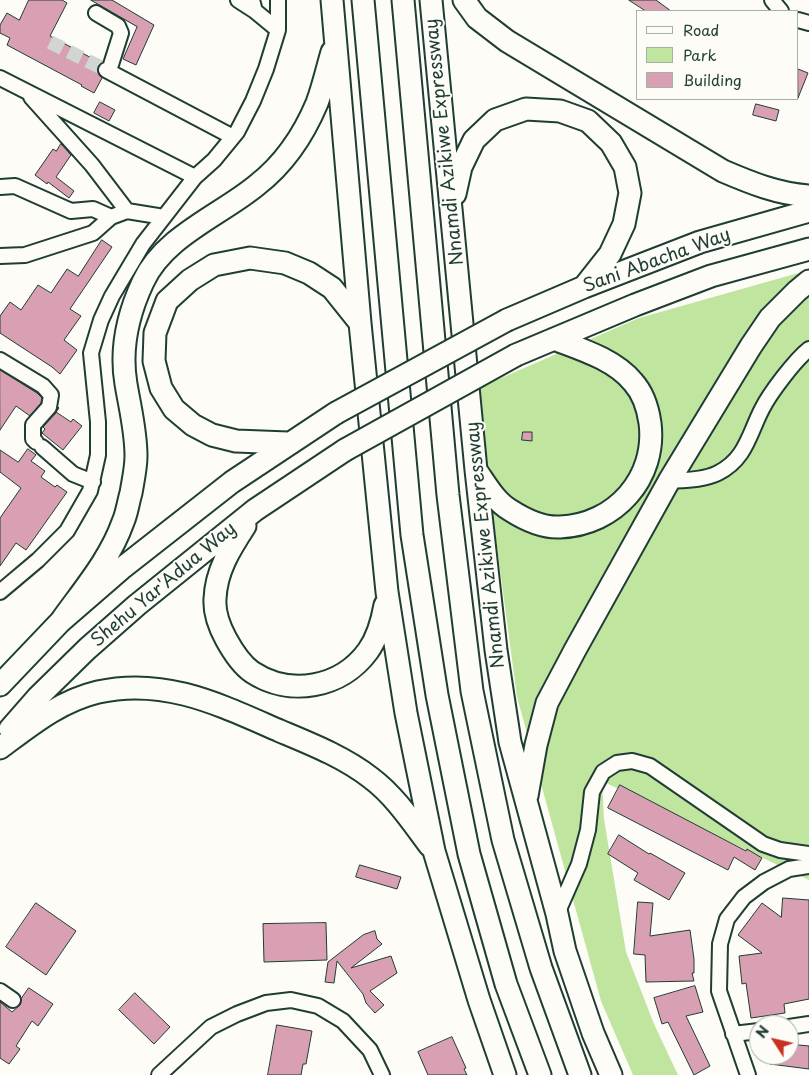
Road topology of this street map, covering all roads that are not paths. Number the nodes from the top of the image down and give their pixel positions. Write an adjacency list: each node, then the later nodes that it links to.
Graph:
1 (238, 0): 9 (street)
2 (278, 0): 12 (street)
3 (332, 0): 13 (highway)
4 (362, 0): 59 (highway)
5 (403, 0): 60 (highway, Nnamdi Azikiwe Expressway)
6 (431, 0): 22 (highway, Nnamdi Azikiwe Expressway)
7 (464, 0): 19 (highway)
8 (772, 0): 10 (street)
9 (253, 5): 12 (street)
10 (780, 10)
11 (96, 13): 16 (street)
12 (278, 30): 16 (street)
13 (336, 40): 29 (highway); 42 (highway)
14 (0, 78): 15 (street)
15 (26, 91): 17 (street); 21 (street)
16 (233, 137): 17 (street)
17 (195, 177): 24 (street)
18 (0, 186): 23 (street)
19 (809, 196)
20 (809, 210): 28 (highway, Sani Abacha Way)
21 (126, 211): 23 (street); 24 (street)
22 (451, 214): 28 (highway); 36 (highway, Nnamdi Azikiwe Expressway)
23 (111, 217): 26 (street)
24 (164, 217): 38 (street)
25 (809, 249): 30 (highway, Sani Abacha Way)
26 (0, 256)
27 (809, 281): 37 (highway)
28 (584, 287): 33 (highway, Sani Abacha Way, bridge)
29 (360, 323): 34 (highway); 41 (highway)
30 (554, 339): 35 (highway, Sani Abacha Way, bridge); 36 (highway)
31 (809, 349): 37 (street)
32 (0, 360): 38 (street)
33 (336, 413): 34 (highway, Shehu Yar'Adua Way)
34 (288, 443): 42 (highway, Shehu Yar'Adua Way)
35 (346, 450): 39 (highway, Shehu Yar'Adua Way)
36 (476, 470): 46 (highway, Nnamdi Azikiwe Expressway)
37 (669, 481): 46 (highway)
38 (93, 482): 40 (street)
39 (255, 510): 41 (highway); 44 (highway, Shehu Yar'Adua Way)
40 (0, 592)
41 (387, 592): 47 (highway)
42 (61, 622): 43 (highway, Shehu Yar'Adua Way)
43 (0, 685)
44 (0, 741)
45 (0, 748): 47 (highway)
46 (526, 803): 50 (highway, Nnamdi Azikiwe Expressway)
47 (434, 851): 56 (highway)
48 (809, 854): 50 (street)
49 (809, 866): 55 (street)
50 (557, 914): 54 (highway, Nnamdi Azikiwe Expressway)
51 (0, 991): 52 (street)
52 (13, 1000)
53 (749, 1032): 55 (street)
54 (593, 1033): 61 (highway); 62 (highway, Nnamdi Azikiwe Expressway)
55 (733, 1034): 63 (street)
56 (505, 1074)
57 (159, 1075): 58 (street)
58 (382, 1075)
59 (540, 1075)
60 (580, 1075)
61 (603, 1075)
62 (611, 1075)
63 (748, 1075)

